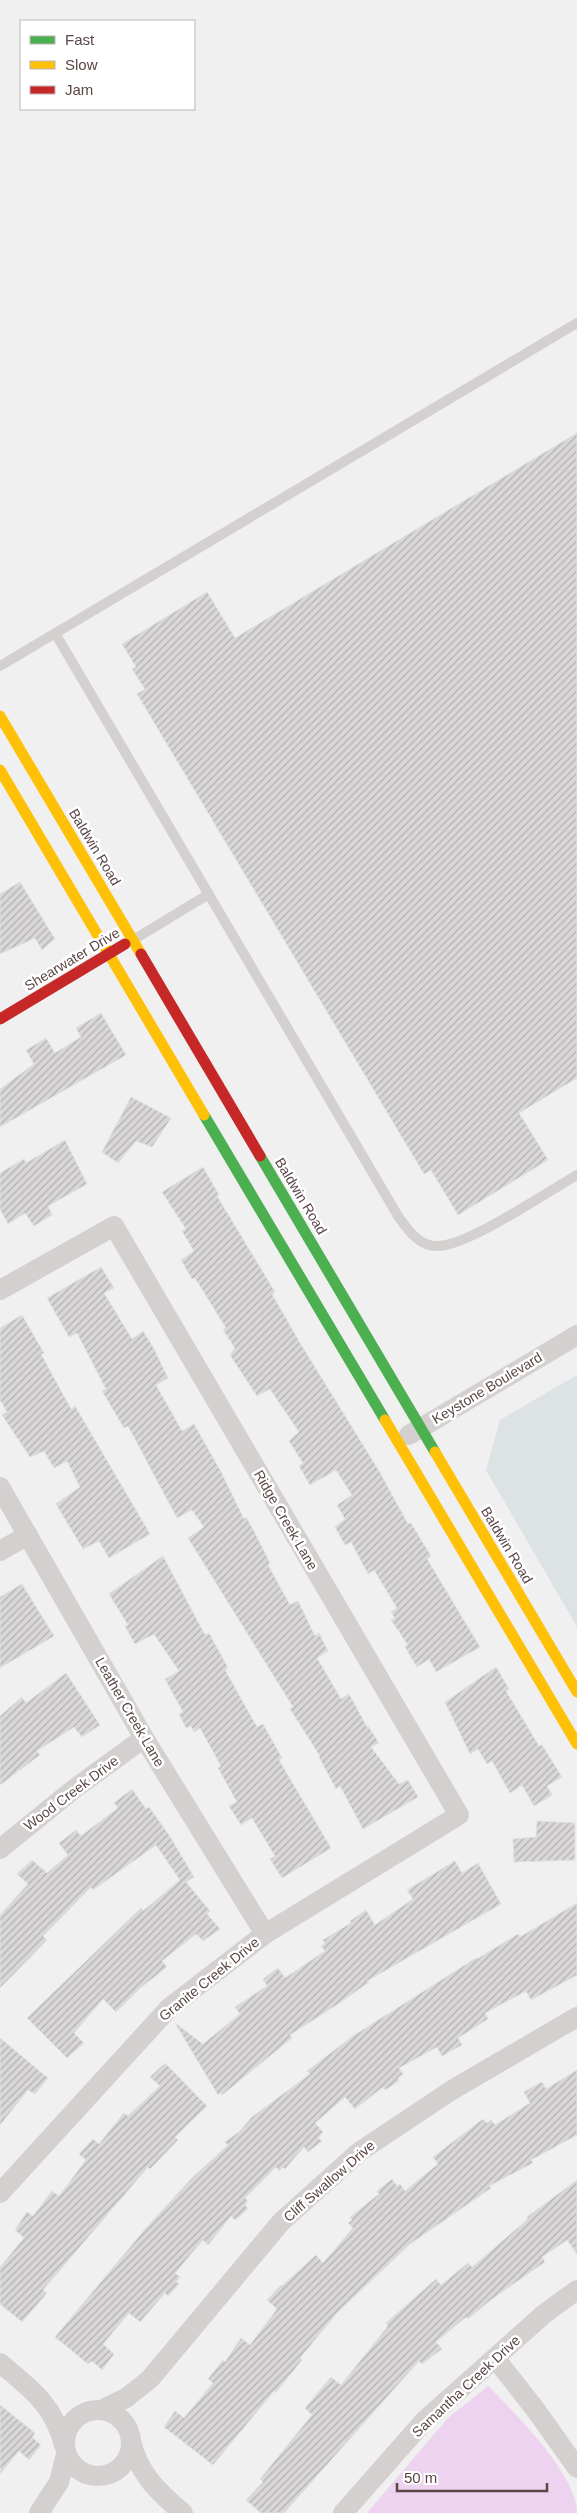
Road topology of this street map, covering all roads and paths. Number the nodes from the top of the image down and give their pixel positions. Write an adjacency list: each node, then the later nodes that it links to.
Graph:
1 (577, 323): 2 (lane)
2 (55, 633): 3 (lane); 6 (lane)
3 (0, 666)
4 (0, 716): 7 (main road, Baldwin Road)
5 (0, 770): 8 (main road)
6 (209, 894): 7 (lane); 10 (lane)
7 (133, 940): 8 (main road, Shearwater Drive); 13 (main road, Baldwin Road)
8 (109, 954): 9 (main road, Shearwater Drive); 14 (main road)
9 (0, 1019)
10 (577, 1175)
11 (0, 1290): 21 (street, Ridge Creek Lane)
12 (577, 1335): 13 (street, Keystone Boulevard)
13 (421, 1428): 14 (street, Keystone Boulevard); 18 (main road, Baldwin Road)
14 (398, 1441): 20 (main road)
15 (0, 1487): 16 (street, Leather Creek Lane)
16 (28, 1534): 17 (street); 19 (street, Leather Creek Lane)
17 (0, 1551)
18 (577, 1692)
19 (144, 1738): 22 (street, Wood Creek Drive); 23 (street, Leather Creek Lane)
20 (577, 1744)
21 (459, 1815): 23 (street, Granite Creek Drive)
22 (0, 1849)
23 (265, 1934): 25 (street, Granite Creek Drive)
24 (577, 2018): 29 (street, Cliff Swallow Drive)
25 (0, 2193)
26 (577, 2290): 27 (street, Samantha Creek Drive)
27 (495, 2358): 34 (street); 39 (street, Samantha Creek Drive)
28 (0, 2363): 30 (street)
29 (150, 2379): 31 (street, Cliff Swallow Drive); 32 (street, Cliff Swallow Drive)
30 (33, 2390): 31 (street); 33 (street)
31 (96, 2410): 32 (street); 33 (street)
32 (130, 2437): 35 (street); 36 (street)
33 (65, 2450): 35 (street); 37 (street)
34 (577, 2468)
35 (99, 2476): 36 (street); 37 (street)
36 (161, 2494): 38 (street)
37 (42, 2510)
38 (183, 2513)
39 (343, 2513)

